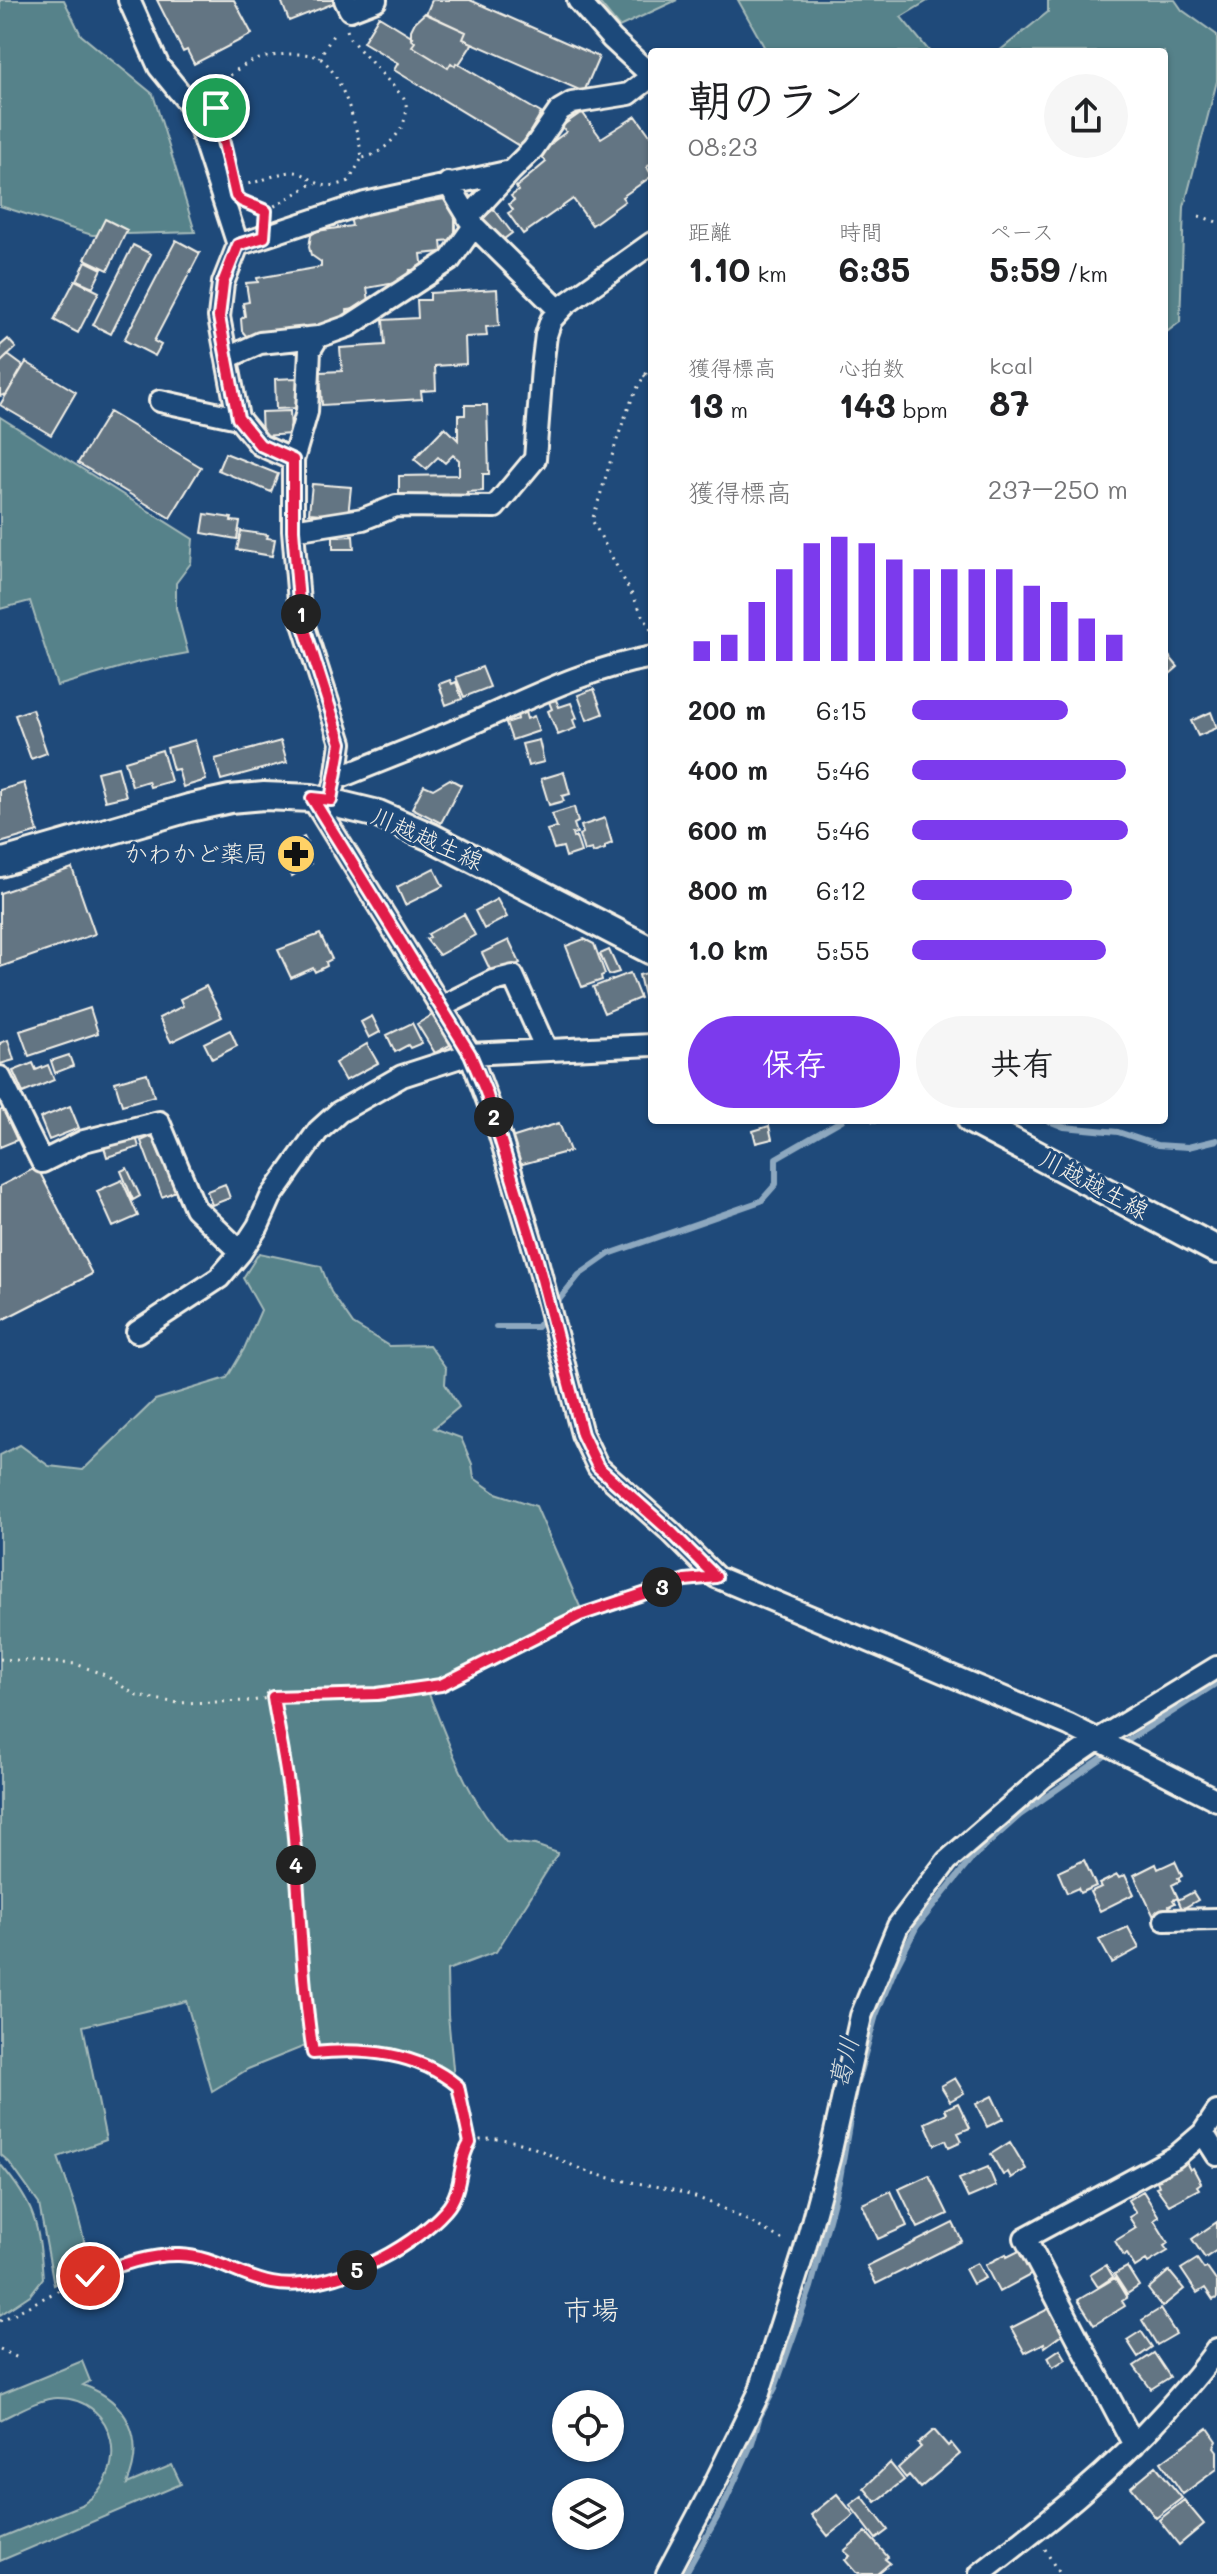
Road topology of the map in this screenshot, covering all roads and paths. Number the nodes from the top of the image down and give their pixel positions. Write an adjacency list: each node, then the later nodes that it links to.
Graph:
1 (129, 0): 21 (street)
2 (376, 0): 4 (street)
3 (578, 0): 7 (street)
4 (347, 5): 10 (path)
5 (335, 32): 6 (path)
6 (319, 58): 9 (path); 10 (path)
7 (648, 72)
8 (648, 79): 11 (street)
9 (219, 123)
10 (362, 158): 13 (path)
11 (511, 171): 14 (street); 18 (street)
12 (234, 183): 13 (path)
13 (313, 183): 16 (path)
14 (448, 183): 18 (street); 20 (street)
15 (236, 196): 16 (path)
16 (266, 211): 20 (path)
17 (1199, 216): 19 (path)
18 (471, 222): 23 (street); 24 (street)
19 (1217, 222)
20 (264, 237): 21 (street)
21 (238, 245): 25 (street)
22 (648, 246): 23 (street)
23 (559, 310): 32 (street)
24 (318, 337): 25 (street); 31 (street)
25 (227, 358): 30 (street)
26 (648, 371): 27 (path)
27 (644, 375): 28 (path); 33 (path)
28 (648, 380)
29 (160, 401): 30 (street)
30 (238, 418): 31 (street)
31 (293, 460): 32 (street)
32 (293, 530): 35 (street)
33 (648, 625)
34 (648, 658): 35 (street)
35 (326, 792): 36 (main road, 川越越生線); 37 (main road, 川越越生線); 38 (street)
36 (0, 863)
37 (648, 949)
38 (441, 1007): 40 (street); 41 (street)
39 (648, 1045): 40 (street)
40 (546, 1049): 41 (street)
41 (470, 1054): 45 (street); 47 (street)
42 (1, 1080): 45 (street)
43 (981, 1124): 44 (main road, 川越越生線)
44 (1217, 1250)
45 (241, 1252): 46 (street)
46 (137, 1332)
47 (716, 1577): 50 (path); 51 (street)
48 (0, 1659): 50 (path)
49 (1217, 1667): 51 (street)
50 (273, 1697): 57 (path)
51 (1099, 1739): 52 (street); 59 (street)
52 (1217, 1800)
53 (1217, 1919): 54 (street)
54 (1165, 1920)
55 (1217, 2112): 56 (street)
56 (1203, 2133): 58 (street); 64 (street)
57 (470, 2143): 59 (path); 60 (path)
58 (1217, 2155)
59 (804, 2252): 66 (street)
60 (0, 2321)
61 (0, 2349): 63 (path)
62 (1217, 2349): 64 (street)
63 (18, 2358)
64 (1134, 2445): 65 (street)
65 (1035, 2532): 67 (street); 68 (path)
66 (667, 2574)
67 (980, 2574)
68 (1059, 2574)

